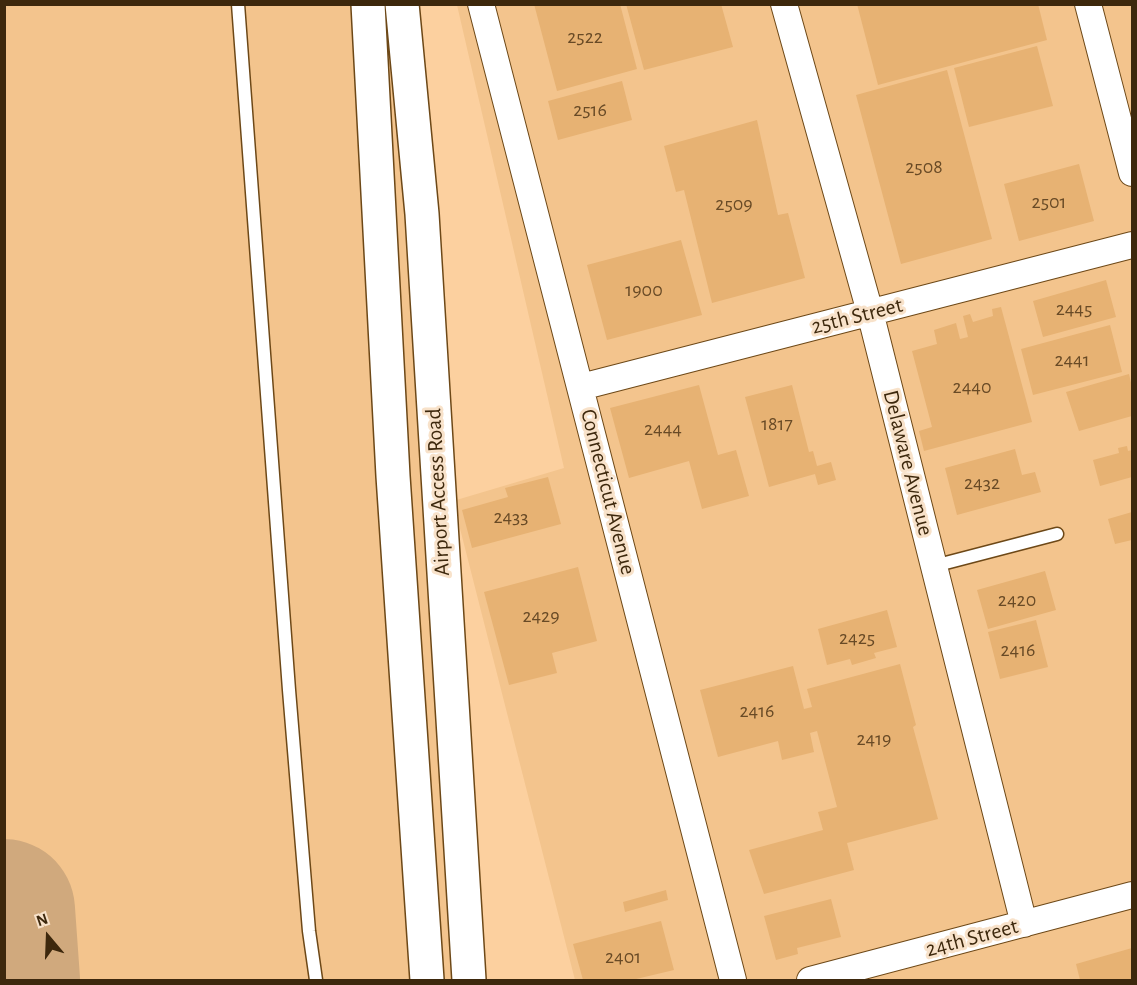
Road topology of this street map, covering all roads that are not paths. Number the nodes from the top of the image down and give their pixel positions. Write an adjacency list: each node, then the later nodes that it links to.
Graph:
1 (238, 4): 15 (lane)
2 (368, 4): 16 (main road, Airport Access Road)
3 (402, 4): 17 (main road, Airport Access Road)
4 (482, 4): 10 (street, Connecticut Avenue)
5 (784, 4): 9 (street, Delaware Avenue)
6 (1088, 4): 7 (street)
7 (1132, 173)
8 (1132, 245): 9 (street, 25th Street)
9 (870, 312): 10 (street, 25th Street); 12 (street, Delaware Avenue)
10 (581, 387): 18 (street, Connecticut Avenue)
11 (1057, 534): 12 (lane)
12 (934, 566): 14 (street, Delaware Avenue)
13 (1132, 895): 14 (street, 24th Street)
14 (1024, 924): 19 (street, 24th Street)
15 (316, 981)
16 (427, 981)
17 (469, 981)
18 (733, 981)
19 (810, 981)

